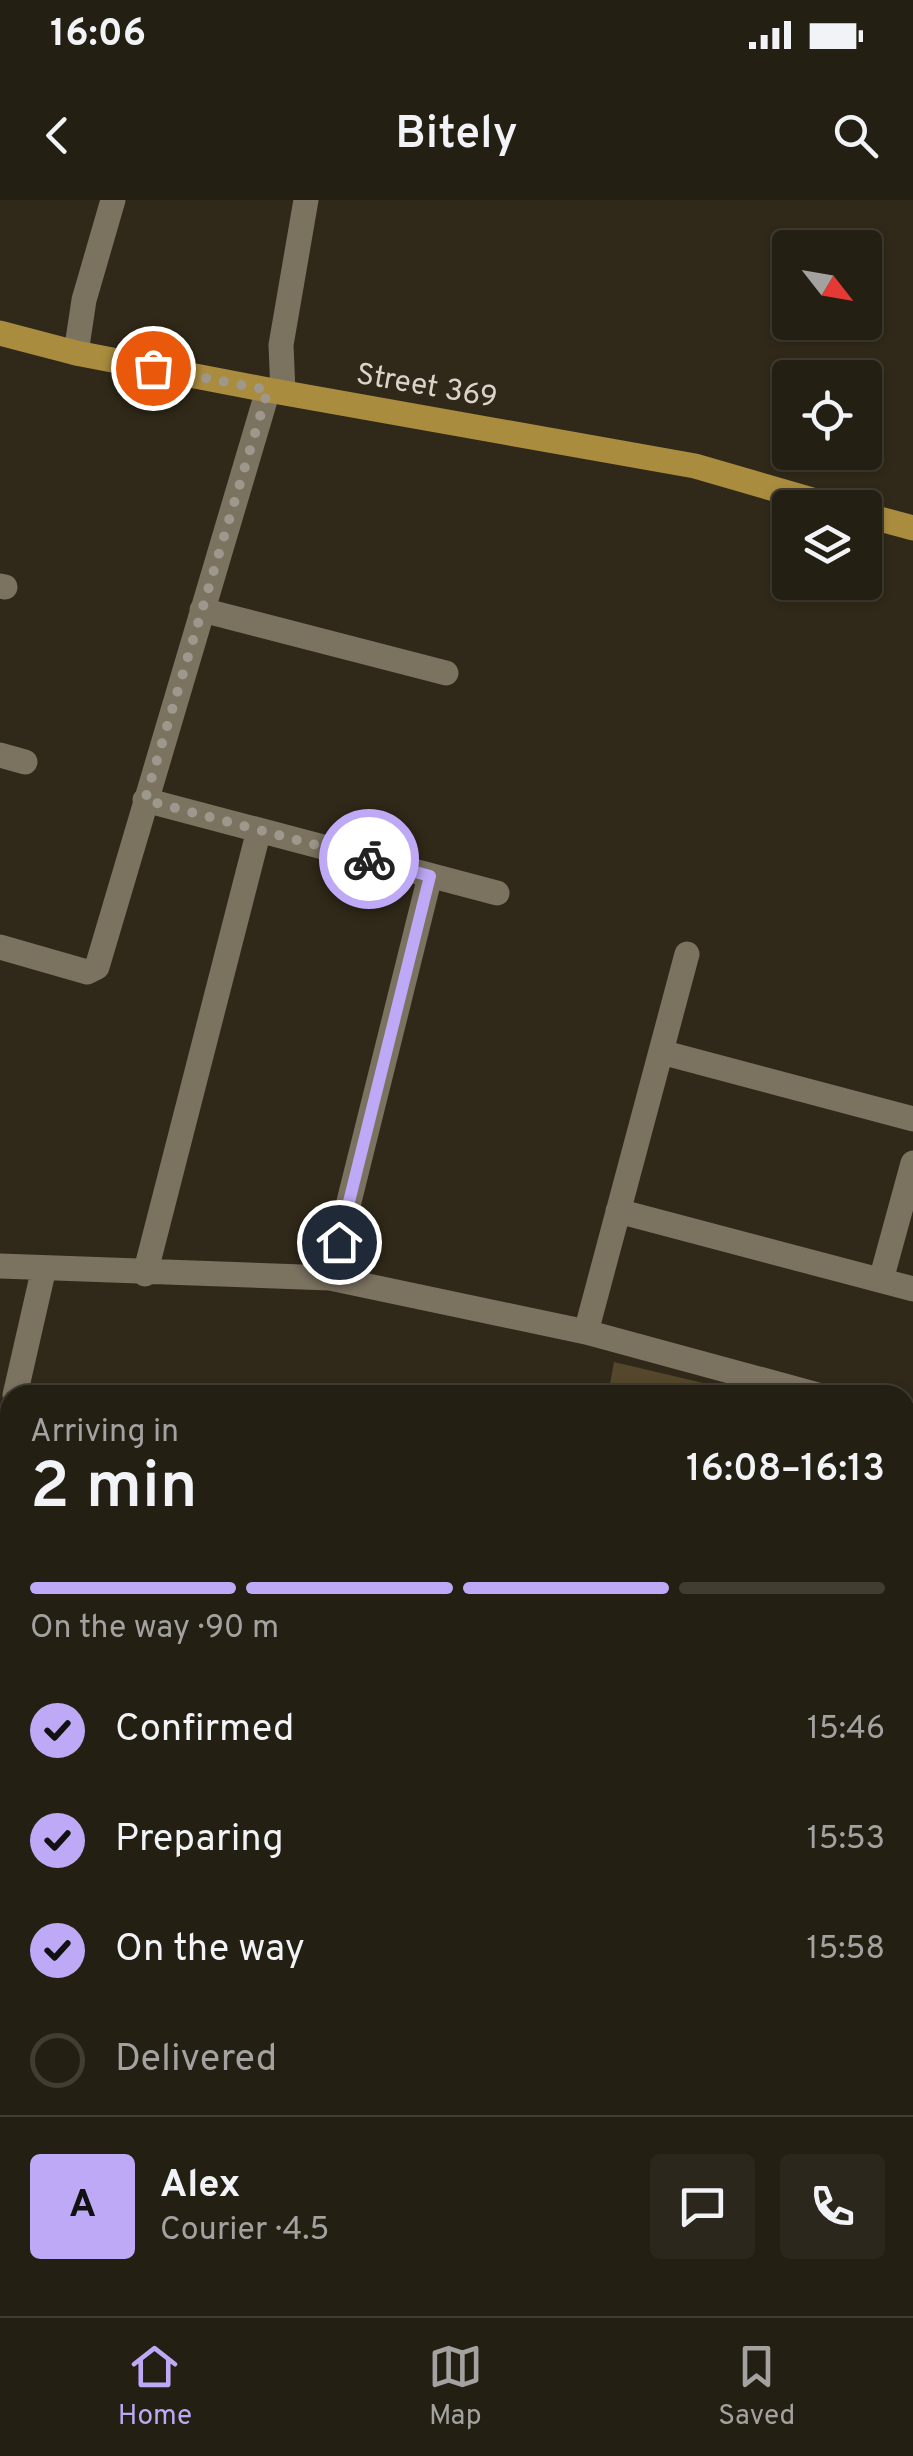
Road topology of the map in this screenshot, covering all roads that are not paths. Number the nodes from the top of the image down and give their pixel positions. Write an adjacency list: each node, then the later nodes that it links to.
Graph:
1 (113, 200): 4 (street)
2 (306, 200): 5 (street)
3 (0, 333): 4 (main road, Street 369)
4 (76, 353): 5 (main road, Street 369)
5 (276, 391): 6 (main road, Street 369); 9 (street)
6 (778, 490)
7 (882, 520): 8 (main road)
8 (913, 528)
9 (202, 610): 10 (street); 11 (street)
10 (446, 673)
11 (145, 800): 12 (street); 15 (street)
12 (259, 830): 13 (street); 23 (street)
13 (430, 876): 14 (street); 24 (street)
14 (497, 893)
15 (0, 947)
16 (688, 954): 17 (street)
17 (661, 1052): 18 (street); 20 (street)
18 (913, 1119)
19 (913, 1163): 25 (street)
20 (618, 1211): 25 (street); 27 (street)
21 (0, 1266): 22 (street)
22 (44, 1268): 23 (street); 28 (street)
23 (145, 1274): 24 (street)
24 (330, 1278): 27 (street)
25 (881, 1280): 26 (street)
26 (913, 1290)
27 (586, 1332): 29 (street)
28 (17, 1385)
29 (781, 1385)

